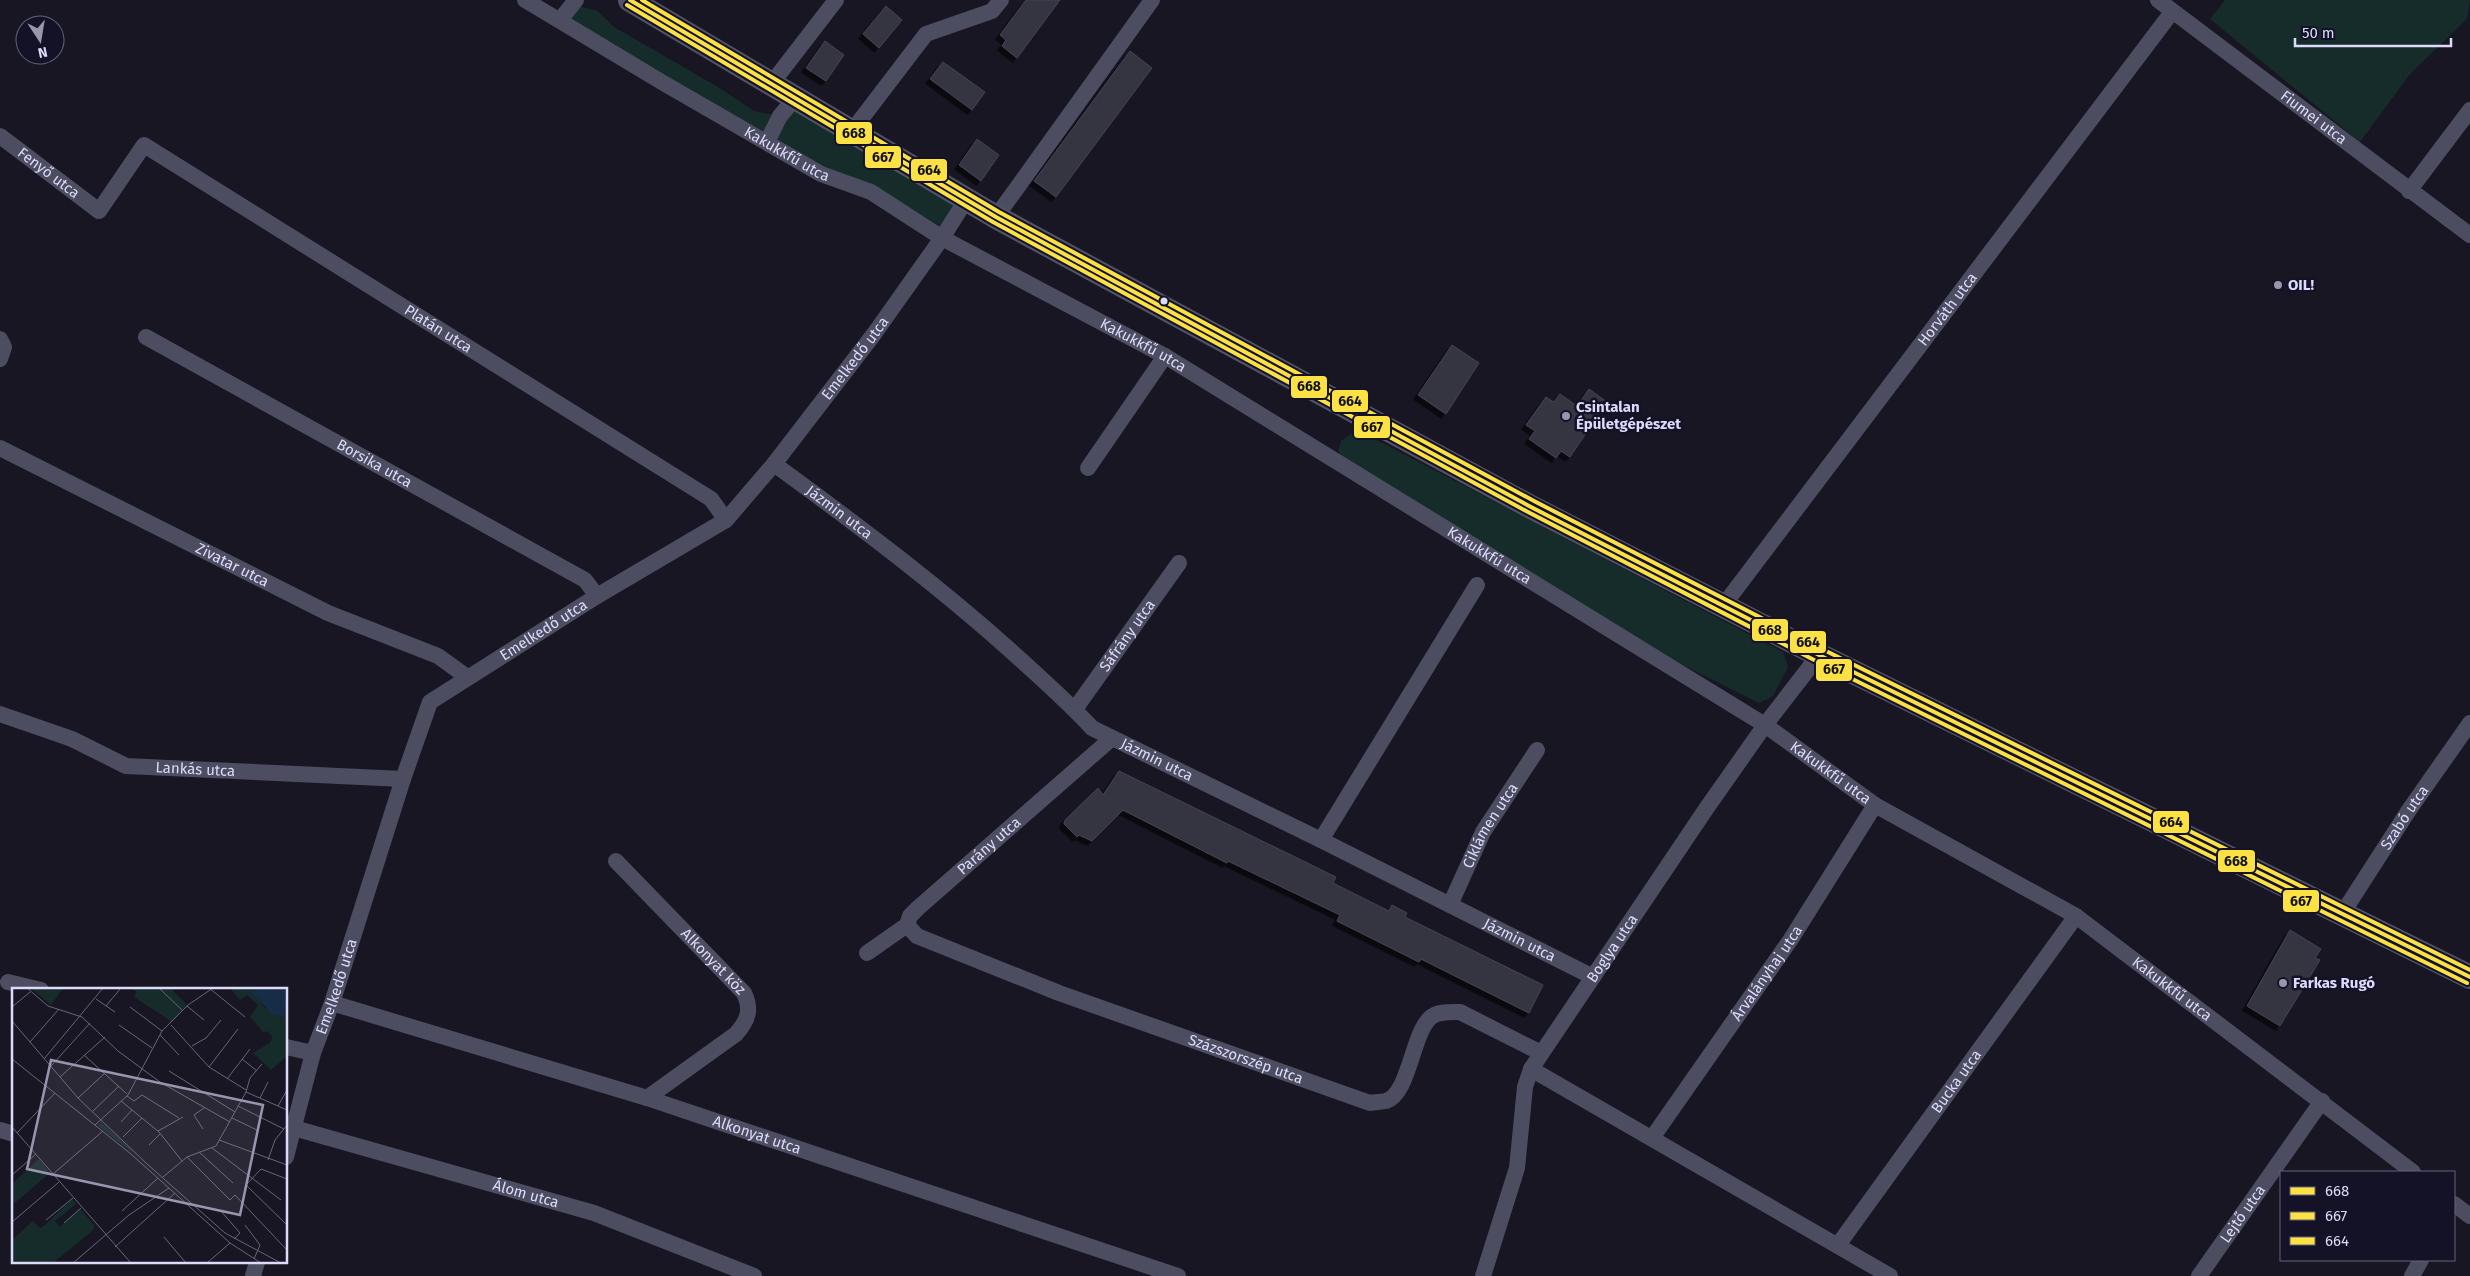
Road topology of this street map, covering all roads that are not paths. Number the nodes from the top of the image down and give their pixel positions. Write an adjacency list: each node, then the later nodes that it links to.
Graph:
1 (525, 0): 9 (street, Kakukkfű utca)
2 (576, 0): 9 (street)
3 (630, 0): 10 (street)
4 (836, 0): 10 (street)
5 (1001, 0): 13 (street)
6 (1152, 0): 19 (street)
7 (2158, 0): 8 (street, Fiumei utca)
8 (2172, 12): 17 (street, Fiumei utca); 33 (street, Horváth utca)
9 (560, 20): 15 (street, Kakukkfű utca)
10 (772, 83): 11 (street)
11 (796, 97): 13 (street); 15 (street)
12 (2470, 110): 17 (street)
13 (852, 131): 18 (street)
14 (0, 136): 16 (street, Fenyő utca)
15 (767, 142): 21 (street, Kakukkfű utca)
16 (144, 145): 29 (street, Platán utca)
17 (2408, 191): 20 (street, Fiumei utca)
18 (966, 200): 19 (street); 21 (street, Emelkedő utca)
19 (996, 217): 33 (street)
20 (2470, 235)
21 (942, 238): 24 (street, Kakukkfű utca); 27 (street, Emelkedő utca)
22 (146, 337): 32 (street, Borsika utca)
23 (0, 339): 25 (street)
24 (1165, 356): 28 (street); 39 (street, Kakukkfű utca)
25 (0, 359)
26 (0, 448): 35 (street, Zivatar utca)
27 (774, 464): 29 (street, Emelkedő utca); 36 (street, Jázmin utca)
28 (1088, 468)
29 (726, 520): 32 (street, Emelkedő utca)
30 (1179, 563): 36 (street, Sáfrány utca)
31 (1477, 585): 44 (street)
32 (597, 596): 35 (street, Emelkedő utca)
33 (1723, 606): 34 (street)
34 (1819, 656): 39 (street, Boglya utca); 47 (street)
35 (467, 677): 42 (street, Emelkedő utca)
36 (1075, 710): 40 (street, Jázmin utca)
37 (0, 714): 42 (street, Lankás utca)
38 (2470, 723): 47 (street, Szabó utca)
39 (1765, 725): 43 (street, Kakukkfű utca); 51 (street, Boglya utca)
40 (1111, 739): 44 (street, Jázmin utca); 49 (street, Parány utca)
41 (1537, 750): 46 (street, Ciklámen utca)
42 (403, 778): 55 (street, Emelkedő utca)
43 (1875, 805): 48 (street, Kakukkfű utca); 63 (street, Árvalányhaj utca)
44 (1321, 840): 46 (street, Jázmin utca)
45 (616, 861): 60 (street, Alkonyat köz)
46 (1450, 905): 51 (street, Jázmin utca)
47 (2342, 914): 52 (street)
48 (2076, 916): 61 (street, Kakukkfű utca); 68 (street, Bucka utca)
49 (906, 925): 50 (street, Parány utca); 58 (street, Százszorszép utca)
50 (867, 952)
51 (1593, 977): 58 (street, Boglya utca)
52 (2470, 977)
53 (8, 982): 54 (street)
54 (33, 988)
55 (332, 1003): 57 (street, Emelkedő utca); 60 (street, Alkonyat utca)
56 (288, 1047): 57 (street)
57 (313, 1053): 62 (street, Emelkedő utca)
58 (1541, 1053): 59 (street, Boglya utca)
59 (1531, 1069): 63 (street); 72 (street, Boglya utca)
60 (647, 1098): 71 (street, Alkonyat utca)
61 (2322, 1101): 65 (street, Kakukkfű utca); 74 (street, Lejtő utca)
62 (294, 1128): 64 (street, Emelkedő utca); 70 (street, Álom utca)
63 (1652, 1138): 68 (street)
64 (288, 1150)
65 (2412, 1171)
66 (2455, 1205): 67 (street)
67 (2470, 1216)
68 (1838, 1245): 73 (street)
69 (2420, 1261): 75 (street)
70 (754, 1276)
71 (1178, 1276)
72 (1483, 1276)
73 (1890, 1276)
74 (2199, 1276)
75 (2412, 1276)

